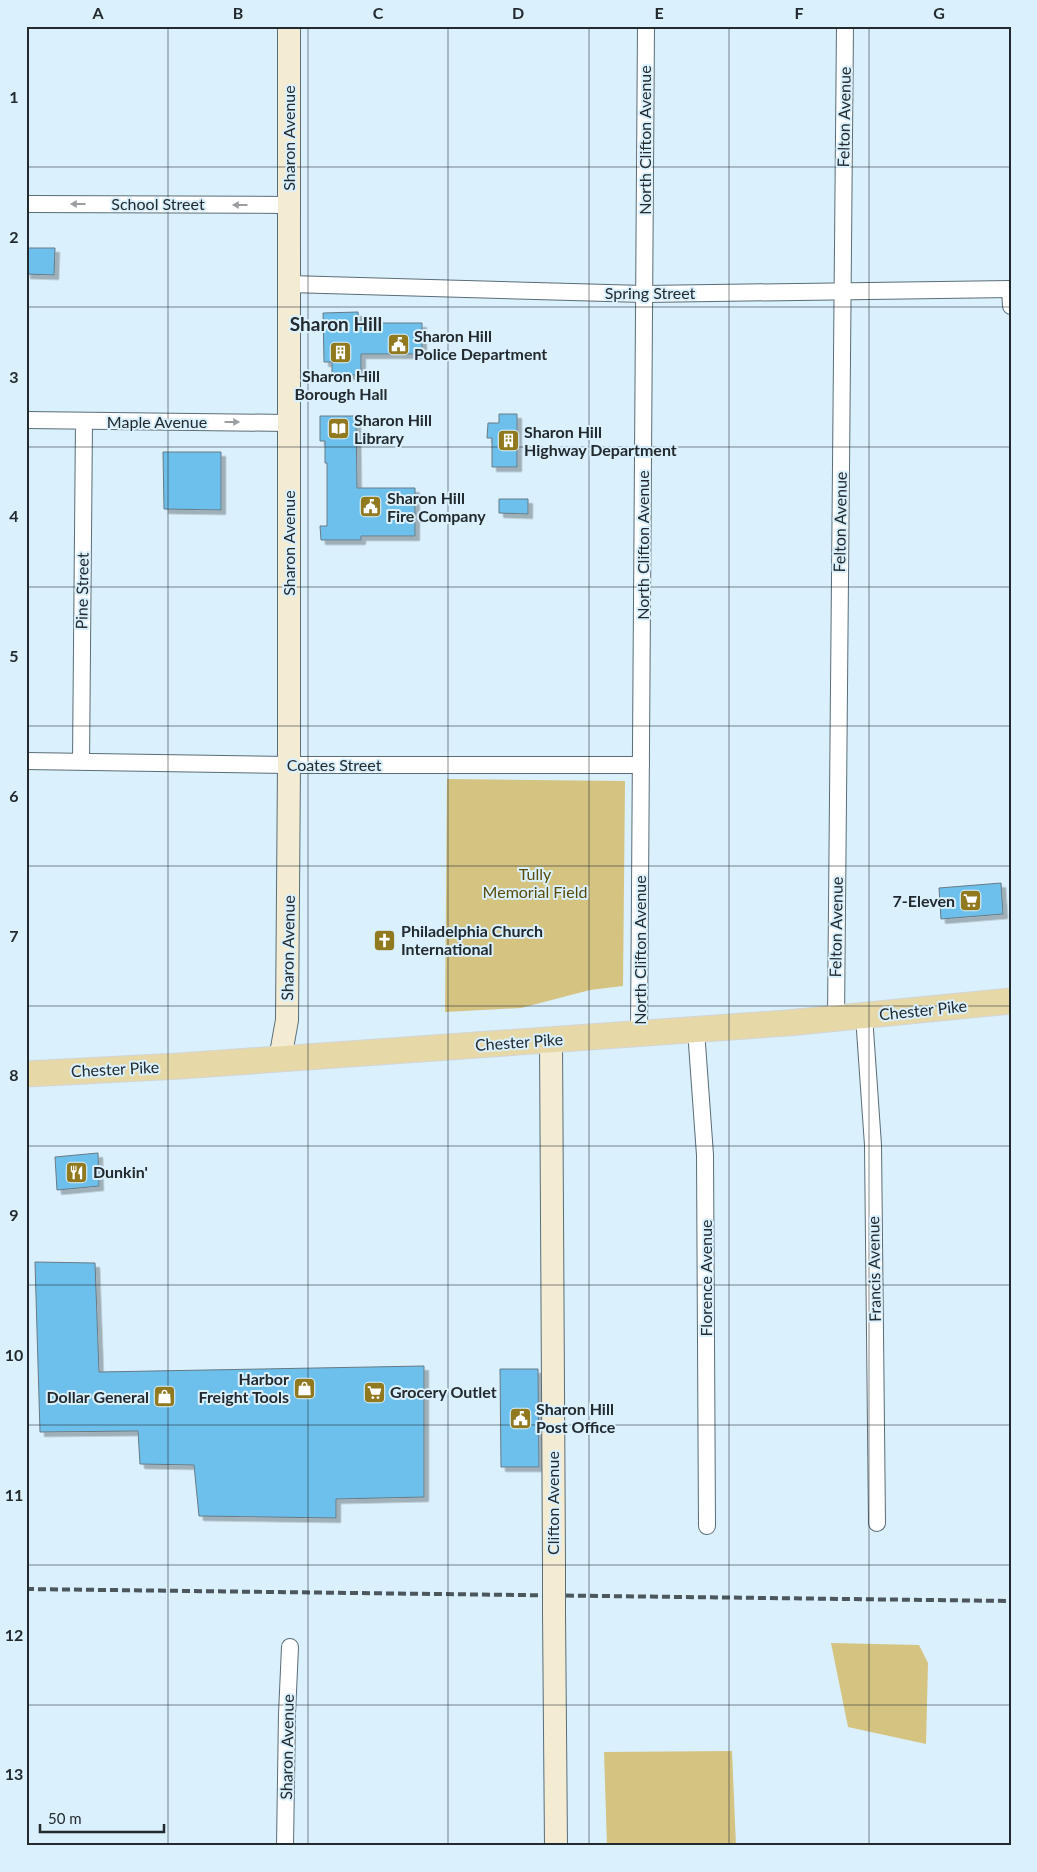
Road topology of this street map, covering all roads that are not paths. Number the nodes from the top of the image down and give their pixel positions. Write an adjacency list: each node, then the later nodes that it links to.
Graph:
1 (290, 26): 5 (street, Sharon Avenue)
2 (646, 26): 9 (street, North Clifton Avenue)
3 (845, 26): 8 (street, Felton Avenue)
4 (26, 204): 5 (street, School Street, one-way to 4)
5 (289, 205): 6 (street, Sharon Avenue)
6 (289, 284): 9 (street, Spring Street); 13 (street, Sharon Avenue)
7 (1011, 289): 8 (street, Spring Street); 10 (street)
8 (842, 293): 9 (street, Spring Street); 20 (street, Felton Avenue)
9 (644, 294): 17 (street, North Clifton Avenue)
10 (1011, 306)
11 (26, 420): 12 (street, Maple Avenue)
12 (84, 421): 13 (street, Maple Avenue, one-way to 13); 15 (street, Pine Street)
13 (288, 423): 16 (street, Sharon Avenue)
14 (26, 761): 15 (street, Coates Street)
15 (80, 761): 16 (street, Coates Street)
16 (289, 765): 17 (street, Coates Street); 24 (street, Sharon Avenue)
17 (641, 765): 22 (street, North Clifton Avenue)
18 (1011, 1001): 19 (main road, Chester Pike)
19 (864, 1016): 20 (main road, Chester Pike); 26 (street, Francis Avenue)
20 (836, 1019): 21 (main road, Chester Pike)
21 (696, 1030): 22 (main road, Chester Pike); 27 (street, Florence Avenue)
22 (639, 1034): 23 (main road, Chester Pike)
23 (551, 1040): 24 (main road, Chester Pike); 30 (street, Clifton Avenue, bridge)
24 (280, 1059): 25 (main road, Chester Pike)
25 (26, 1074)
26 (877, 1523)
27 (708, 1526)
28 (290, 1647): 29 (street, Sharon Avenue)
29 (285, 1846)
30 (556, 1846)

